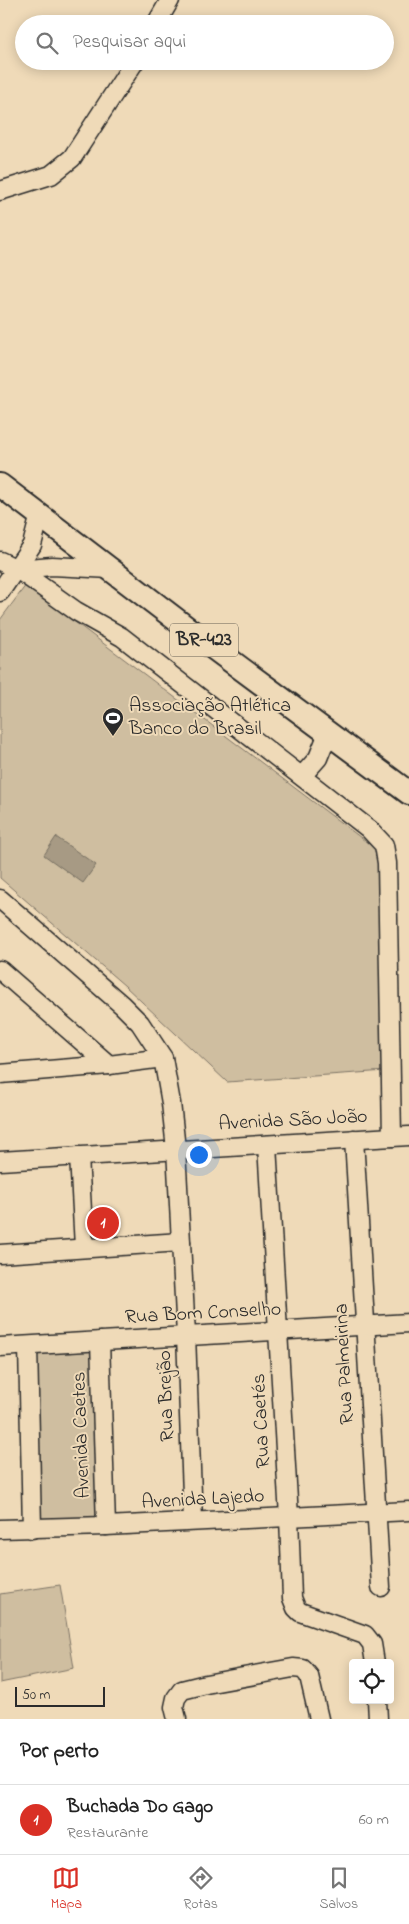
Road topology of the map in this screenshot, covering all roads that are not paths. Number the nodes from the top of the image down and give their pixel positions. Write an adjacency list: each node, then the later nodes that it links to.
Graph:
1 (170, 0): 2 (street)
2 (161, 15)
3 (129, 70): 4 (street)
4 (0, 191)
5 (0, 485): 6 (main road, BR-423)
6 (40, 514): 8 (street); 9 (main road, BR-423)
7 (0, 561): 8 (street)
8 (17, 568): 9 (street); 10 (street); 12 (street)
9 (111, 569): 11 (main road, BR-423)
10 (0, 592)
11 (328, 734): 12 (street); 13 (main road, BR-423)
12 (302, 776): 20 (street)
13 (409, 793)
14 (0, 899): 17 (street)
15 (0, 970): 16 (street)
16 (9, 986): 18 (street)
17 (163, 1058): 18 (street); 23 (street, Rua Brejão)
18 (109, 1065): 19 (street)
19 (0, 1074)
20 (400, 1136): 21 (street, Avenida São João)
21 (354, 1139): 22 (street, Avenida São João); 30 (street, Rua Palmeirina)
22 (267, 1145): 23 (street, Avenida São João); 31 (street, Rua Caetés)
23 (176, 1149): 24 (street, Avenida São João); 26 (street, Rua Brejão)
24 (79, 1156): 25 (street, Avenida São João); 27 (street)
25 (0, 1161)
26 (181, 1242): 27 (street); 32 (street, Rua Brejão)
27 (84, 1247): 28 (street)
28 (0, 1254)
29 (409, 1323): 30 (street, Rua Bom Conselho)
30 (364, 1325): 31 (street, Rua Bom Conselho); 37 (street, Rua Palmeirina)
31 (278, 1330): 32 (street, Rua Bom Conselho); 38 (street, Rua Caetés)
32 (186, 1335): 33 (street, Rua Bom Conselho); 39 (street, Rua Brejão)
33 (100, 1341): 34 (street, Rua Bom Conselho); 40 (street, Avenida Caetes)
34 (28, 1346): 35 (street, Rua Bom Conselho); 42 (street)
35 (0, 1347)
36 (409, 1511): 37 (street, Avenida Lajedo)
37 (376, 1513): 38 (street, Avenida Lajedo); 43 (street, Rua Palmeirina)
38 (289, 1517): 39 (street, Avenida Lajedo); 44 (street, Rua Caetés)
39 (193, 1521): 40 (street, Avenida Lajedo)
40 (106, 1526): 42 (street, Avenida Lajedo)
41 (0, 1529): 42 (street, Avenida Lajedo)
42 (32, 1529)
43 (380, 1587)
44 (374, 1659)
45 (377, 1704): 48 (street)
46 (176, 1719): 47 (street)
47 (319, 1719)
48 (378, 1719)

